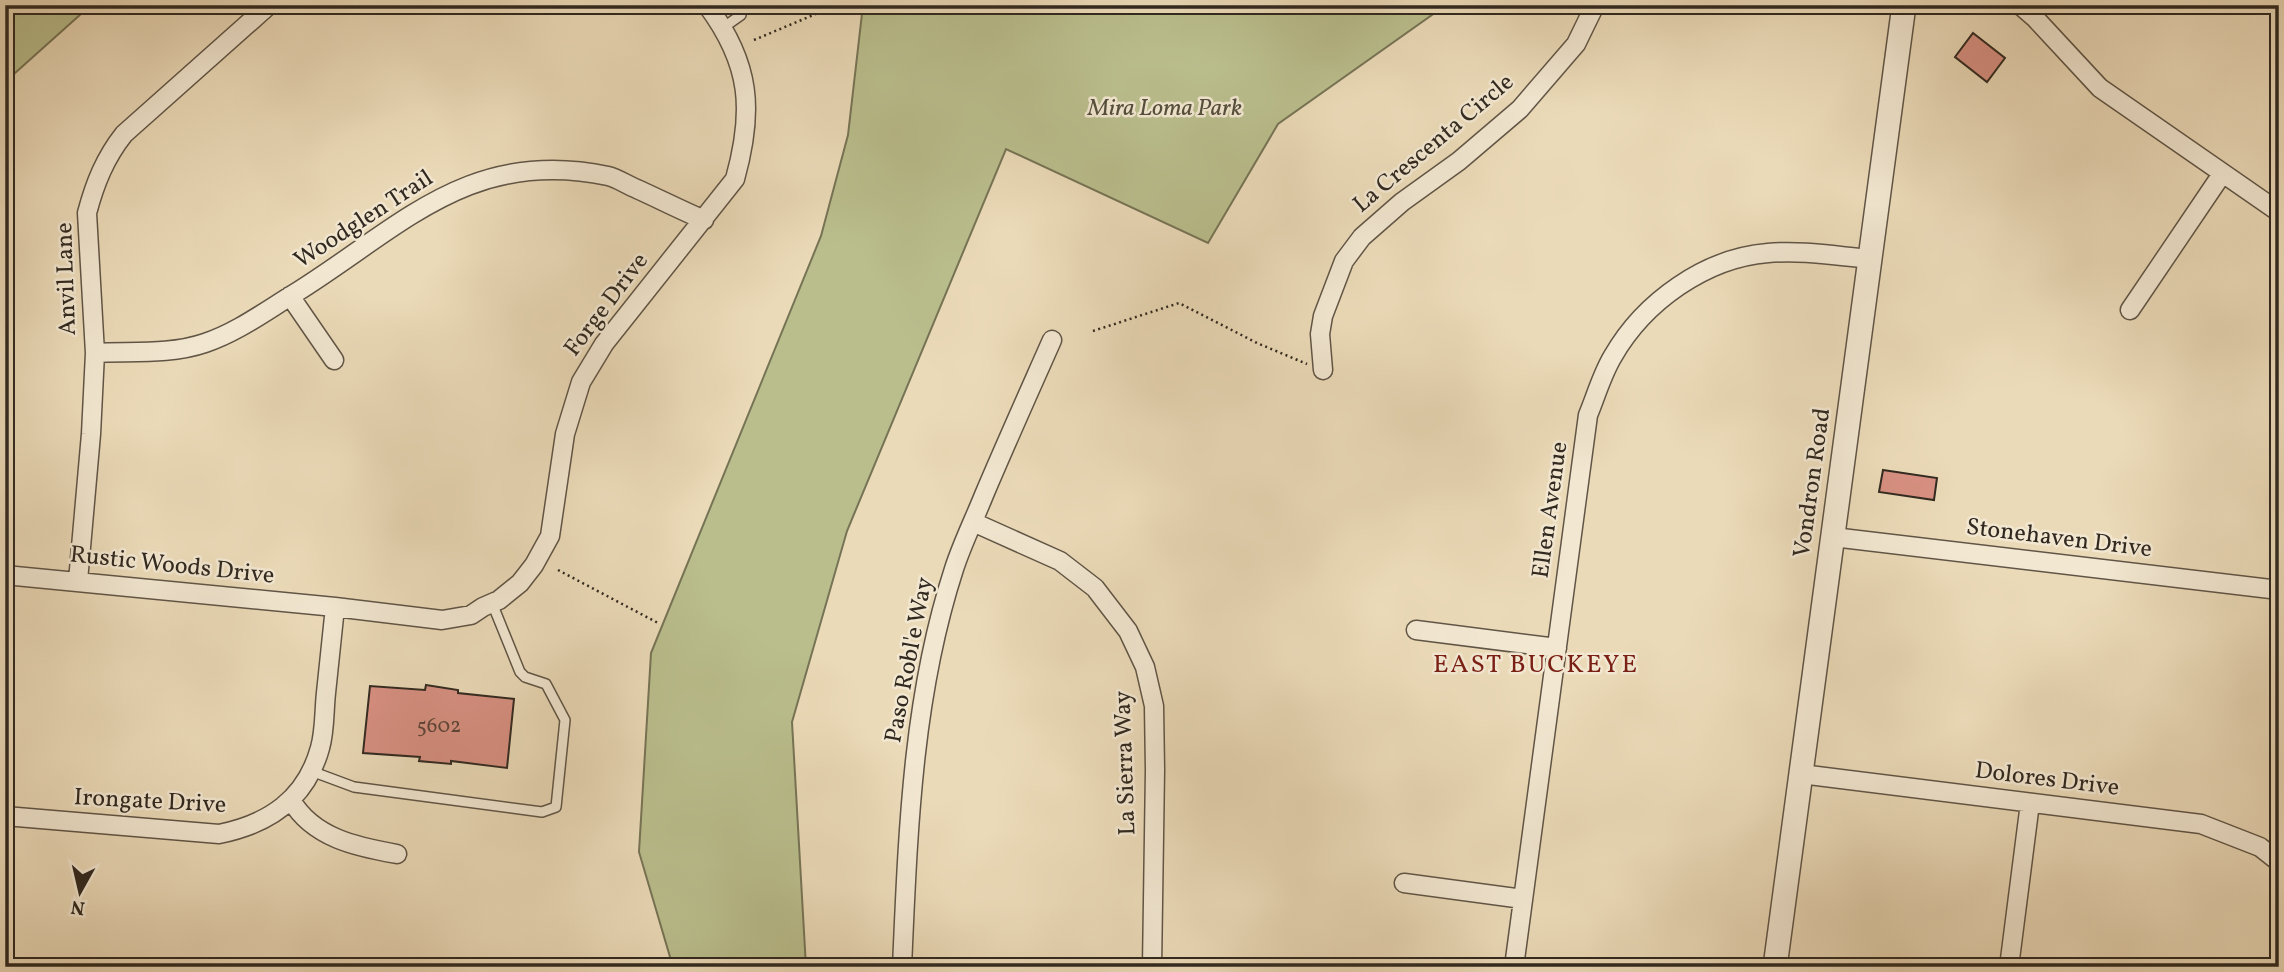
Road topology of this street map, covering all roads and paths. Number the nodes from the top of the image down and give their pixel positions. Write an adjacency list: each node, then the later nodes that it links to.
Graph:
1 (269, 5): 18 (street, Anvil Lane)
2 (708, 5): 8 (street, Forge Drive)
3 (836, 5): 9 (path)
4 (1595, 5): 20 (street, La Crescenta Circle)
5 (1904, 5): 13 (street, Vondron Road)
6 (2020, 5): 10 (street)
7 (741, 15): 8 (lane)
8 (724, 27): 12 (street, Forge Drive)
9 (754, 40)
10 (2222, 174): 11 (street); 15 (street)
11 (2279, 212)
12 (704, 220): 14 (street, Woodglen Trail); 27 (street, Forge Drive)
13 (1870, 259): 22 (street, Vondron Road); 31 (street, Ellen Avenue)
14 (289, 296): 18 (street, Woodglen Trail); 19 (street)
15 (2130, 310)
16 (1093, 331): 20 (path)
17 (1052, 340): 21 (street, Paso Robl'e Way)
18 (95, 353): 25 (street, Anvil Lane)
19 (334, 360)
20 (1323, 370)
21 (973, 522): 41 (street, Paso Robl'e Way); 42 (street, La Sierra Way)
22 (1833, 537): 26 (street, Stonehaven Drive); 33 (street, Vondron Road)
23 (558, 570): 29 (path)
24 (5, 575): 25 (street, Rustic Woods Drive)
25 (78, 581): 28 (street, Rustic Woods Drive)
26 (2279, 590)
27 (492, 603): 28 (street, Forge Drive); 32 (lane)
28 (335, 607): 32 (street, Irongate Drive)
29 (658, 623)
30 (1416, 630): 31 (street)
31 (1557, 648): 40 (street, Ellen Avenue)
32 (311, 771): 34 (street, Irongate Drive)
33 (1801, 774): 35 (street, Dolores Drive); 44 (street, Vondron Road)
34 (290, 800): 36 (street, Irongate Drive); 37 (street)
35 (2030, 803): 38 (street, Dolores Drive); 45 (street)
36 (5, 816)
37 (397, 854)
38 (2279, 862)
39 (1404, 883): 40 (street)
40 (1523, 899): 43 (street, Ellen Avenue)
41 (902, 967)
42 (1152, 967)
43 (1514, 967)
44 (1775, 967)
45 (2010, 967)

